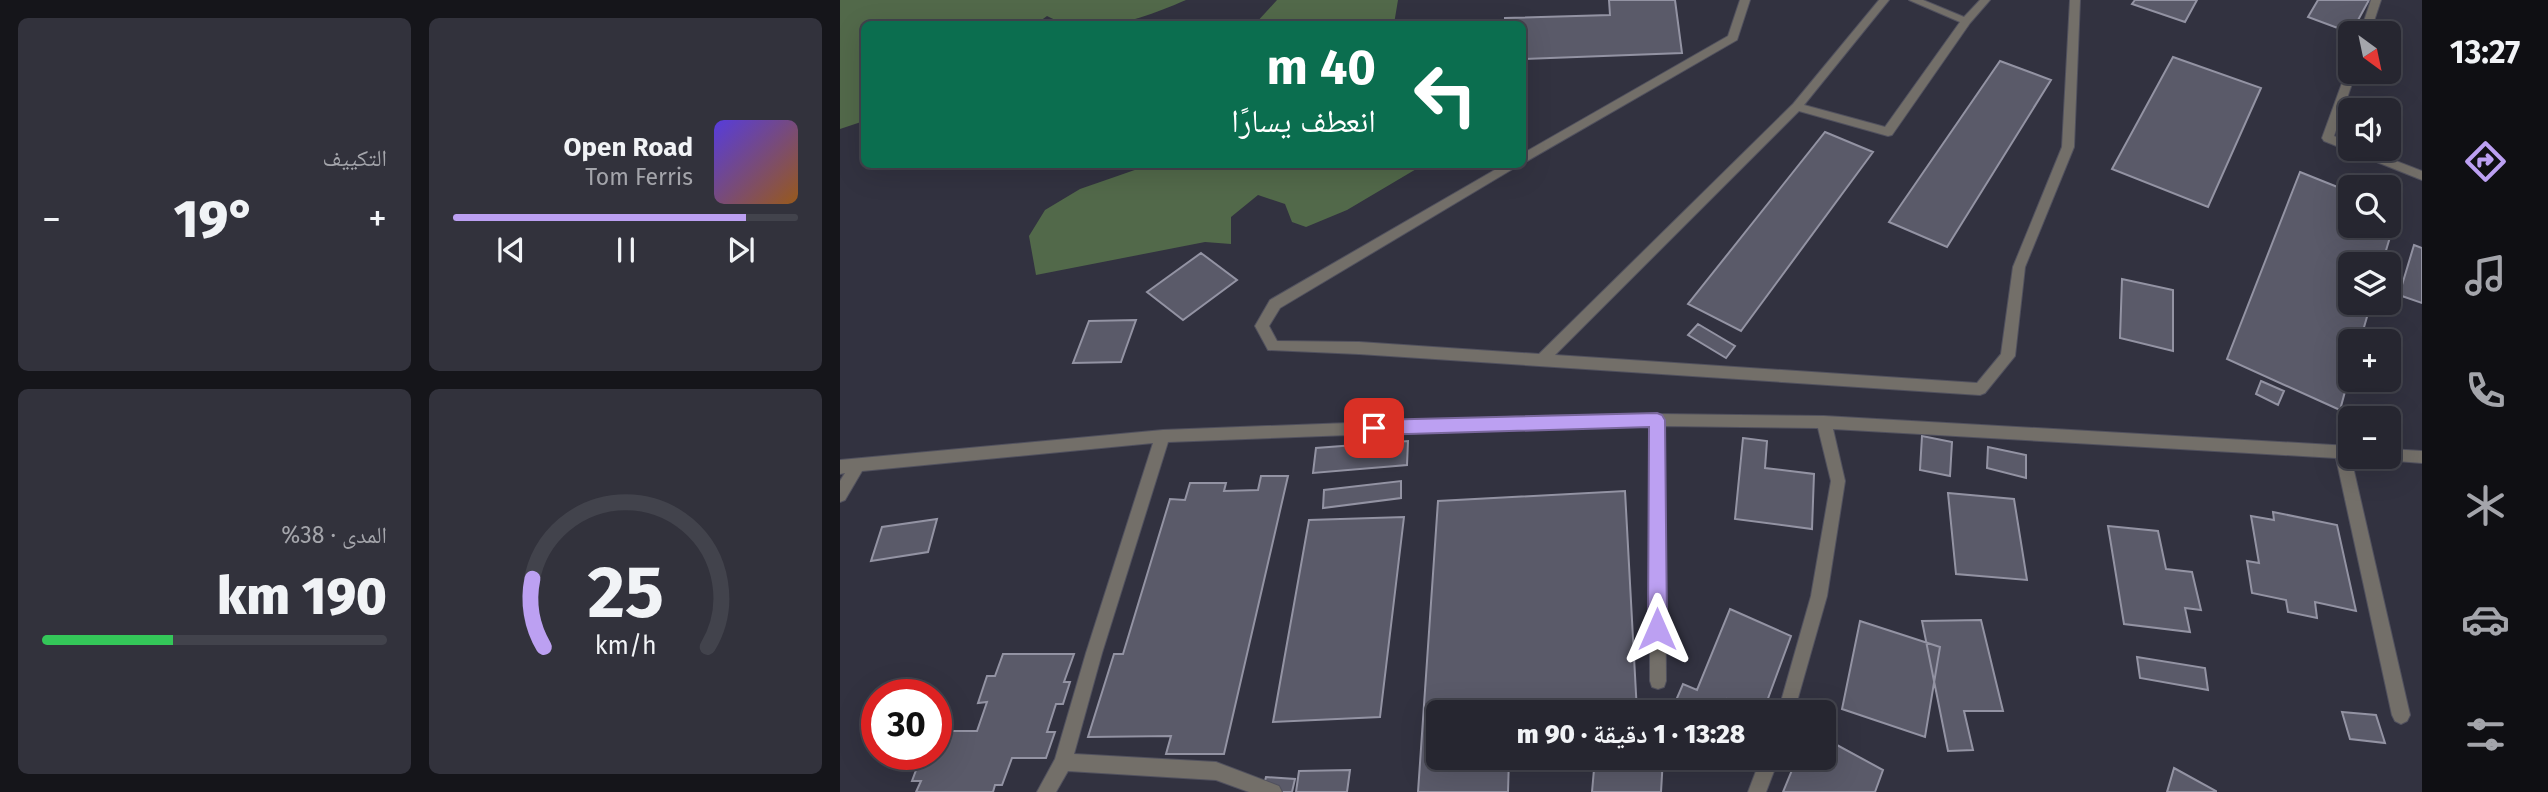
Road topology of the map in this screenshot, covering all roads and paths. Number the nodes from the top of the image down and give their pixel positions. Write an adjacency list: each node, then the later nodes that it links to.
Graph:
1 (1745, 0): 12 (street)
2 (1884, 0): 9 (street)
3 (1914, 0): 7 (street)
4 (1985, 0): 7 (street)
5 (2076, 0): 16 (street)
6 (2376, 0): 8 (street)
7 (1966, 21): 9 (street)
8 (2369, 21)
9 (1797, 107): 16 (street)
10 (2338, 109): 11 (street)
11 (2338, 142)
12 (1526, 158)
13 (2384, 161): 15 (street)
14 (1508, 168): 16 (street)
15 (2422, 176)
16 (1542, 360)
17 (1657, 420): 18 (street); 19 (street); 27 (street)
18 (1824, 422): 20 (street); 28 (street)
19 (1163, 436): 23 (street); 30 (street)
20 (2338, 451)
21 (2401, 455): 22 (street)
22 (2422, 457)
23 (857, 466): 24 (street); 26 (street)
24 (840, 467)
25 (2350, 469): 29 (street)
26 (840, 495)
27 (1658, 681)
28 (1789, 700)
29 (2401, 715)
30 (1063, 762): 32 (street); 33 (street)
31 (1765, 770): 34 (street)
32 (1046, 792)
33 (1273, 792)
34 (1756, 792)

